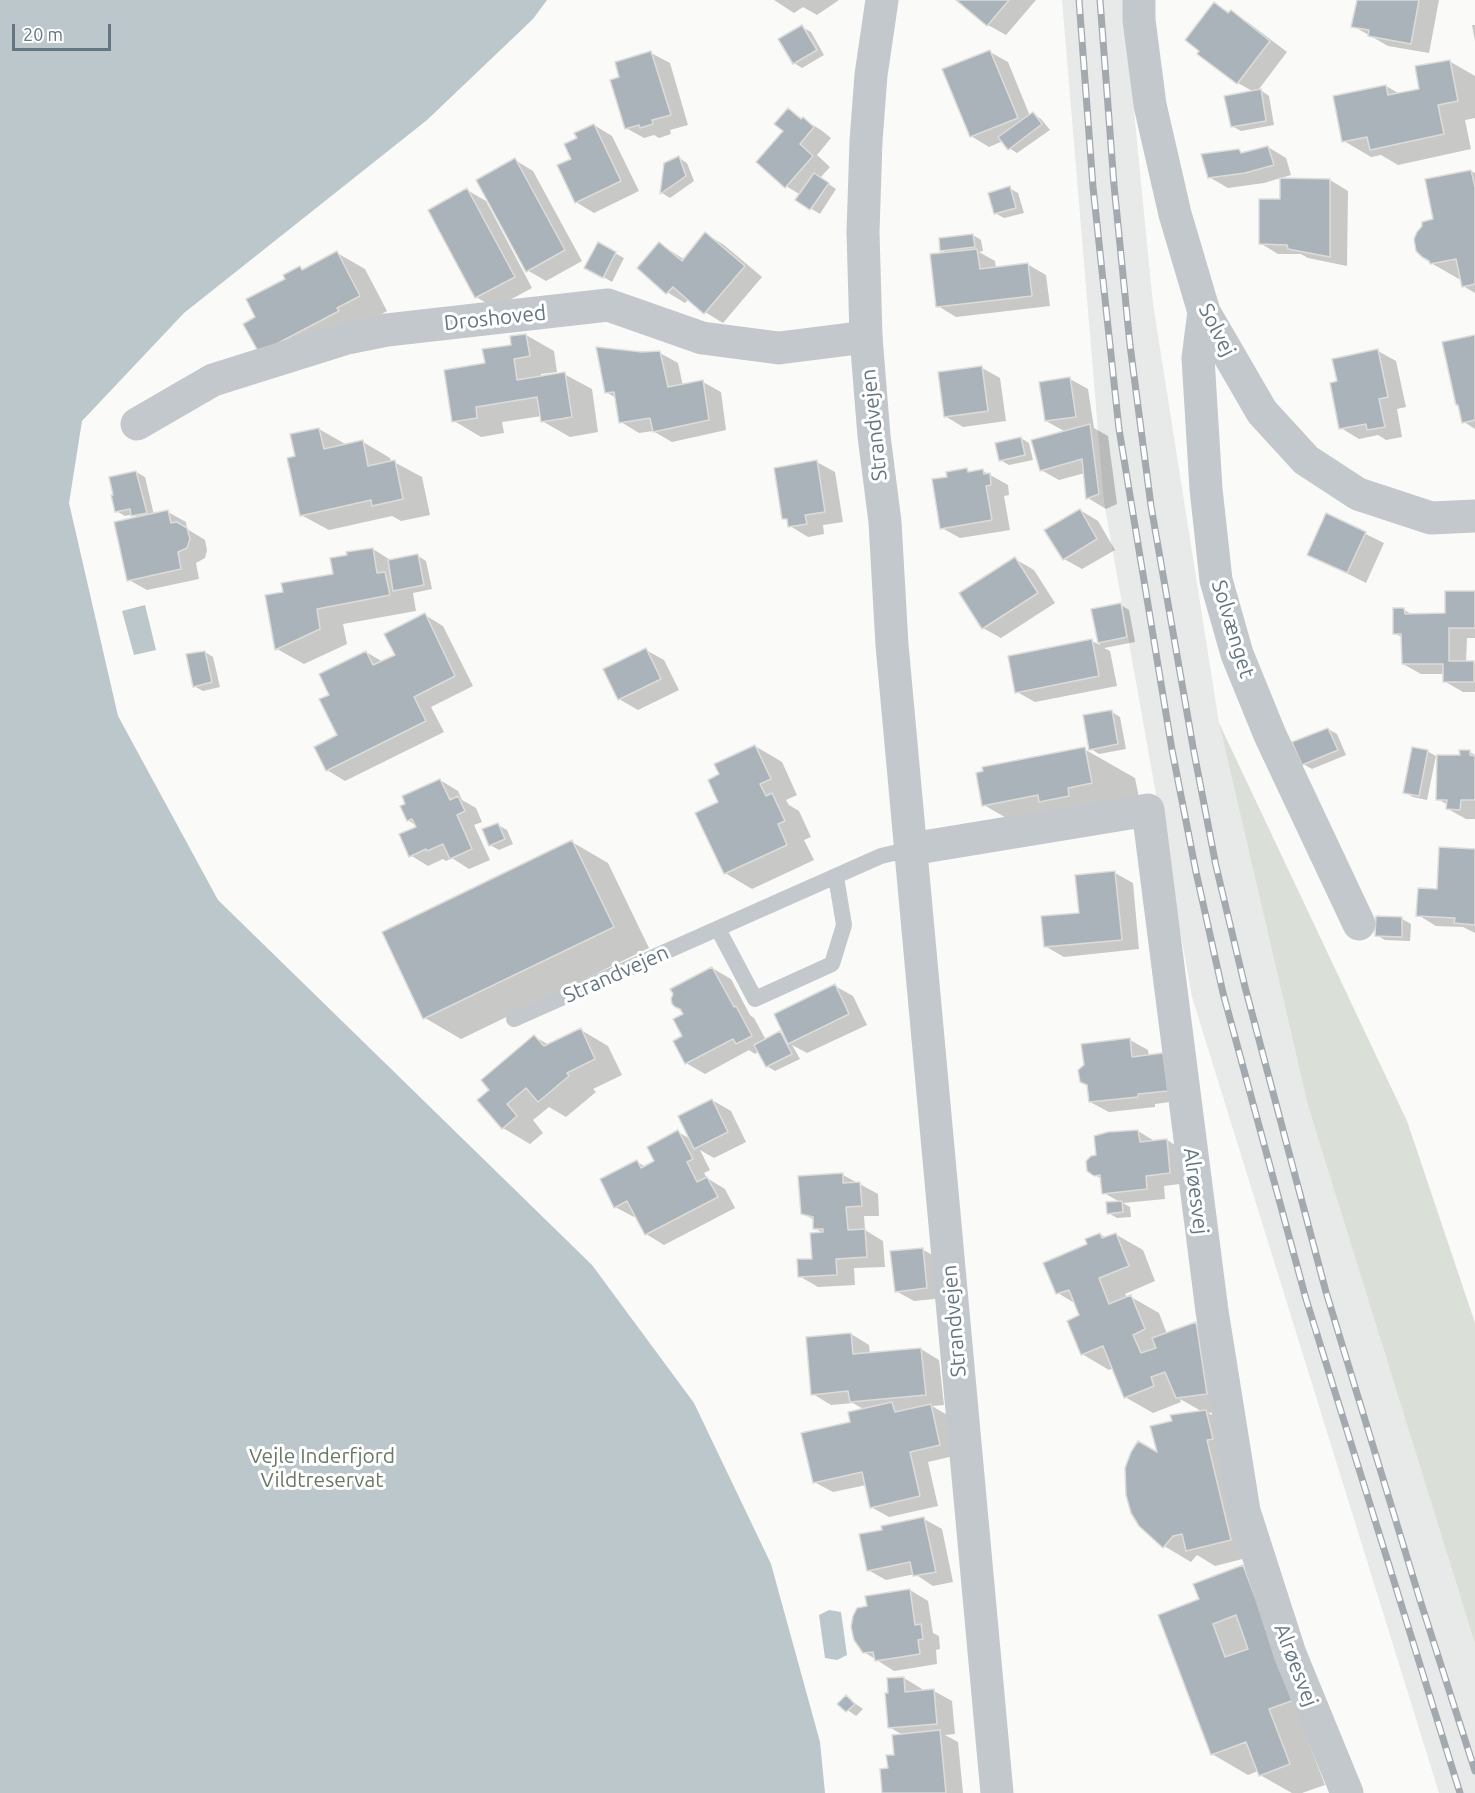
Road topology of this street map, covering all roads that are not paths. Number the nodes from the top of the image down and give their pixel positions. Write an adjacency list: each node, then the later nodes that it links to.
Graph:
1 (882, 0): 4 (street, Strandvejen)
2 (1139, 0): 3 (street, Solvej)
3 (1204, 312): 6 (street, Solvej); 9 (street, Solvænget)
4 (866, 337): 5 (street, Droshoved); 7 (street, Strandvejen)
5 (137, 424)
6 (1475, 516)
7 (911, 849): 8 (lane, Strandvejen); 12 (street, Strandvejen); 13 (street, Alrøesvej)
8 (836, 877): 10 (lane, Strandvejen); 10 (lane)
9 (1359, 924)
10 (718, 929): 11 (lane, Strandvejen)
11 (514, 1019)
12 (997, 1793)
13 (1347, 1793)

